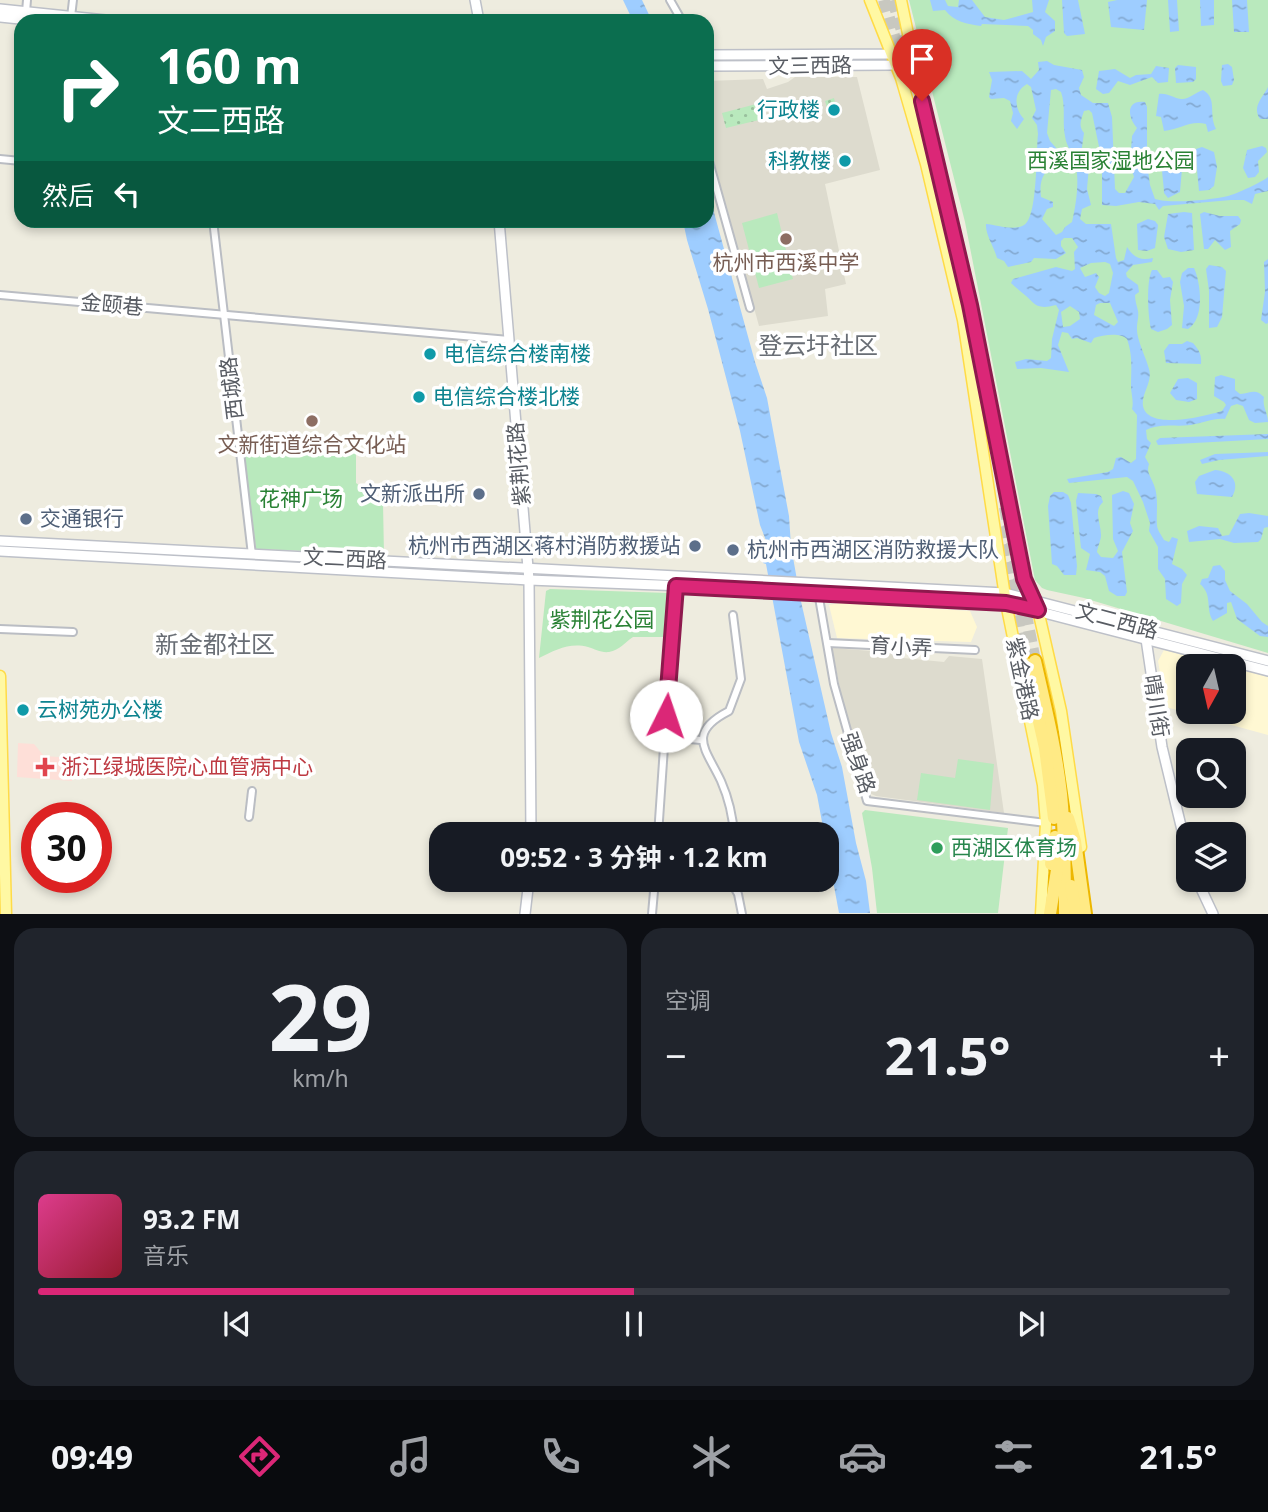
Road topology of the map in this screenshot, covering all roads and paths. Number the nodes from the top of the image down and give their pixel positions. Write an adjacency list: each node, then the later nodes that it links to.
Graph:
1 (27, 0): 5 (street)
2 (870, 0): 7 (main road, 紫金港路)
3 (901, 0): 9 (main road, 紫金港路)
4 (0, 9): 5 (main road)
5 (26, 12): 6 (main road)
6 (44, 14)
7 (890, 54): 8 (main road, 文三西路); 9 (main road, 文三西路); 10 (main road, 紫金港路)
8 (714, 55)
9 (912, 55): 10 (main road, 文三西路); 27 (main road, 紫金港路)
10 (894, 65): 11 (main road, 文三西路); 26 (main road, 紫金港路)
11 (714, 66)
12 (714, 179): 16 (street)
13 (214, 228): 17 (street, 西城路)
14 (500, 228): 18 (main road, 紫荆花路)
15 (0, 295): 17 (street, 金颐巷)
16 (750, 308)
17 (223, 315): 18 (street, 金颐巷); 21 (street, 西城路)
18 (509, 340): 22 (main road, 紫荆花路)
19 (0, 541): 21 (main road, 文二西路)
20 (0, 551): 22 (main road, 文二西路)
21 (252, 555): 22 (main road, 文二西路)
22 (528, 575): 23 (main road, 文二西路); 24 (main road, 文二西路); 42 (main road, 紫荆花路)
23 (759, 584): 24 (main road, 文二西路); 25 (main road, 文二西路); 26 (main road, 文二西路)
24 (676, 586): 37 (street)
25 (818, 593): 26 (main road, 文二西路); 32 (street, 强身路)
26 (1006, 598): 27 (main road, 文二西路); 46 (main road, 紫金港路)
27 (1037, 605): 31 (main road, 文二西路); 34 (main road, 文二西路); 62 (main road, 紫金港路)
28 (733, 615): 38 (street)
29 (0, 629): 30 (street)
30 (73, 632)
31 (1146, 639): 35 (main road, 文二西路); 45 (main road, 晴川街)
32 (828, 643): 33 (street, 育小弄); 46 (street, 强身路)
33 (975, 650)
34 (1268, 662)
35 (1268, 671)
36 (0, 676): 53 (main road)
37 (665, 737): 38 (street); 43 (street)
38 (701, 740): 44 (street)
39 (252, 791): 41 (street)
40 (1061, 794): 47 (highway); 47 (highway); 62 (highway)
41 (248, 817)
42 (531, 822)
43 (659, 822)
44 (731, 822)
45 (1180, 822)
46 (1046, 823): 57 (main road, 紫金港路)
47 (1060, 839): 48 (highway); 57 (highway); 60 (highway); 61 (highway)
48 (1057, 870): 58 (highway); 59 (highway)
49 (528, 892): 54 (main road)
50 (653, 892): 55 (street)
51 (737, 892): 56 (street)
52 (1203, 892): 63 (main road)
53 (6, 914)
54 (525, 914)
55 (652, 914)
56 (742, 914)
57 (1042, 914)
58 (1050, 914)
59 (1056, 914)
60 (1065, 914)
61 (1073, 914)
62 (1086, 914)
63 (1213, 914)

